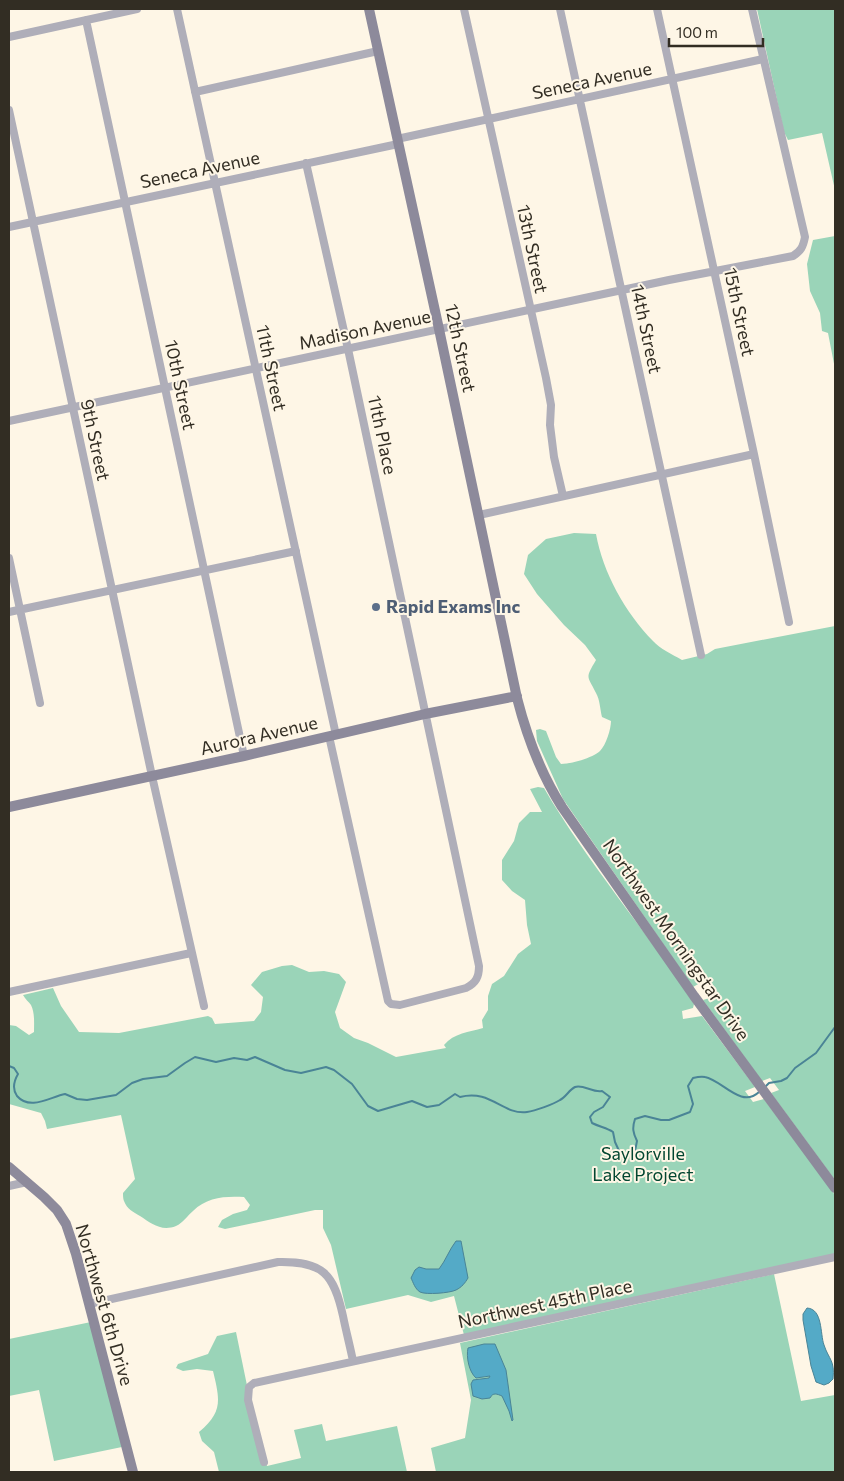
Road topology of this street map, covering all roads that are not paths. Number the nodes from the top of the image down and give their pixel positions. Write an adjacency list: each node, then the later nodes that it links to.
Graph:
1 (137, 9): 8 (street)
2 (176, 9): 13 (street, 11th Street)
3 (369, 9): 10 (main road, 12th Street)
4 (464, 9): 16 (street, 13th Street)
5 (560, 9): 14 (street, 14th Street)
6 (658, 9): 12 (street, 15th Street)
7 (752, 9): 11 (street)
8 (86, 20): 9 (street); 20 (street, 10th Street)
9 (9, 37)
10 (378, 51): 13 (street); 17 (main road, 12th Street)
11 (763, 59): 12 (street, Seneca Avenue); 23 (street, Madison Avenue)
12 (673, 79): 14 (street, Seneca Avenue); 23 (street, 15th Street)
13 (195, 92): 19 (street, 11th Street)
14 (580, 99): 16 (street, Seneca Avenue); 24 (street, 14th Street)
15 (9, 110): 21 (street, 9th Street)
16 (488, 119): 17 (street, Seneca Avenue); 25 (street, 13th Street)
17 (398, 141): 18 (street, Seneca Avenue); 26 (main road, 12th Street)
18 (306, 163): 19 (street, Seneca Avenue); 27 (street, 11th Place)
19 (215, 182): 20 (street, Seneca Avenue); 28 (street, 11th Street)
20 (125, 202): 21 (street, Seneca Avenue); 29 (street, 10th Street)
21 (33, 222): 22 (street, Seneca Avenue); 30 (street, 9th Street)
22 (9, 227)
23 (714, 271): 24 (street, Madison Avenue); 32 (street, 15th Street)
24 (622, 290): 25 (street, Madison Avenue); 33 (street, 14th Street)
25 (530, 310): 26 (street, Madison Avenue); 34 (street, 13th Street)
26 (439, 329): 27 (street, Madison Avenue); 35 (main road, 12th Street)
27 (348, 349): 28 (street, Madison Avenue); 46 (street, 11th Place)
28 (256, 369): 29 (street, Madison Avenue); 36 (street, 11th Street)
29 (165, 388): 30 (street, Madison Avenue); 38 (street, 10th Street)
30 (73, 408): 31 (street, Madison Avenue); 39 (street, 9th Street)
31 (9, 421)
32 (754, 454): 33 (street); 42 (street, 15th Street)
33 (662, 474): 34 (street); 43 (street, 14th Street)
34 (563, 496): 35 (street)
35 (479, 515): 44 (main road, 12th Street)
36 (296, 551): 38 (street); 47 (street, 11th Street)
37 (9, 558): 40 (street)
38 (204, 571): 39 (street); 48 (street, 10th Street)
39 (112, 590): 40 (street); 49 (street, 9th Street)
40 (20, 609): 41 (street); 45 (street)
41 (9, 612)
42 (789, 622)
43 (701, 655)
44 (517, 696): 46 (main road, Aurora Avenue); 58 (main road, Northwest Morningstar Drive)
45 (40, 703)
46 (425, 714): 47 (main road, Aurora Avenue); 53 (street, 11th Place)
47 (332, 736): 48 (main road, Aurora Avenue); 53 (street, 11th Street)
48 (244, 756): 49 (main road, Aurora Avenue)
49 (152, 776): 50 (main road, Aurora Avenue); 51 (street, 9th Street)
50 (9, 807)
51 (191, 953): 52 (street); 54 (street, 9th Street)
52 (9, 992)
53 (400, 1004)
54 (204, 1006)
55 (9, 1167): 56 (main road, Northwest 6th Drive)
56 (26, 1182): 57 (street); 60 (main road, Northwest 6th Drive)
57 (9, 1186)
58 (835, 1188)
59 (835, 1257): 61 (street, Northwest 45th Place)
60 (89, 1304): 61 (street); 63 (main road, Northwest 6th Drive)
61 (353, 1361): 62 (street, Northwest 45th Place)
62 (264, 1462)
63 (133, 1472)

